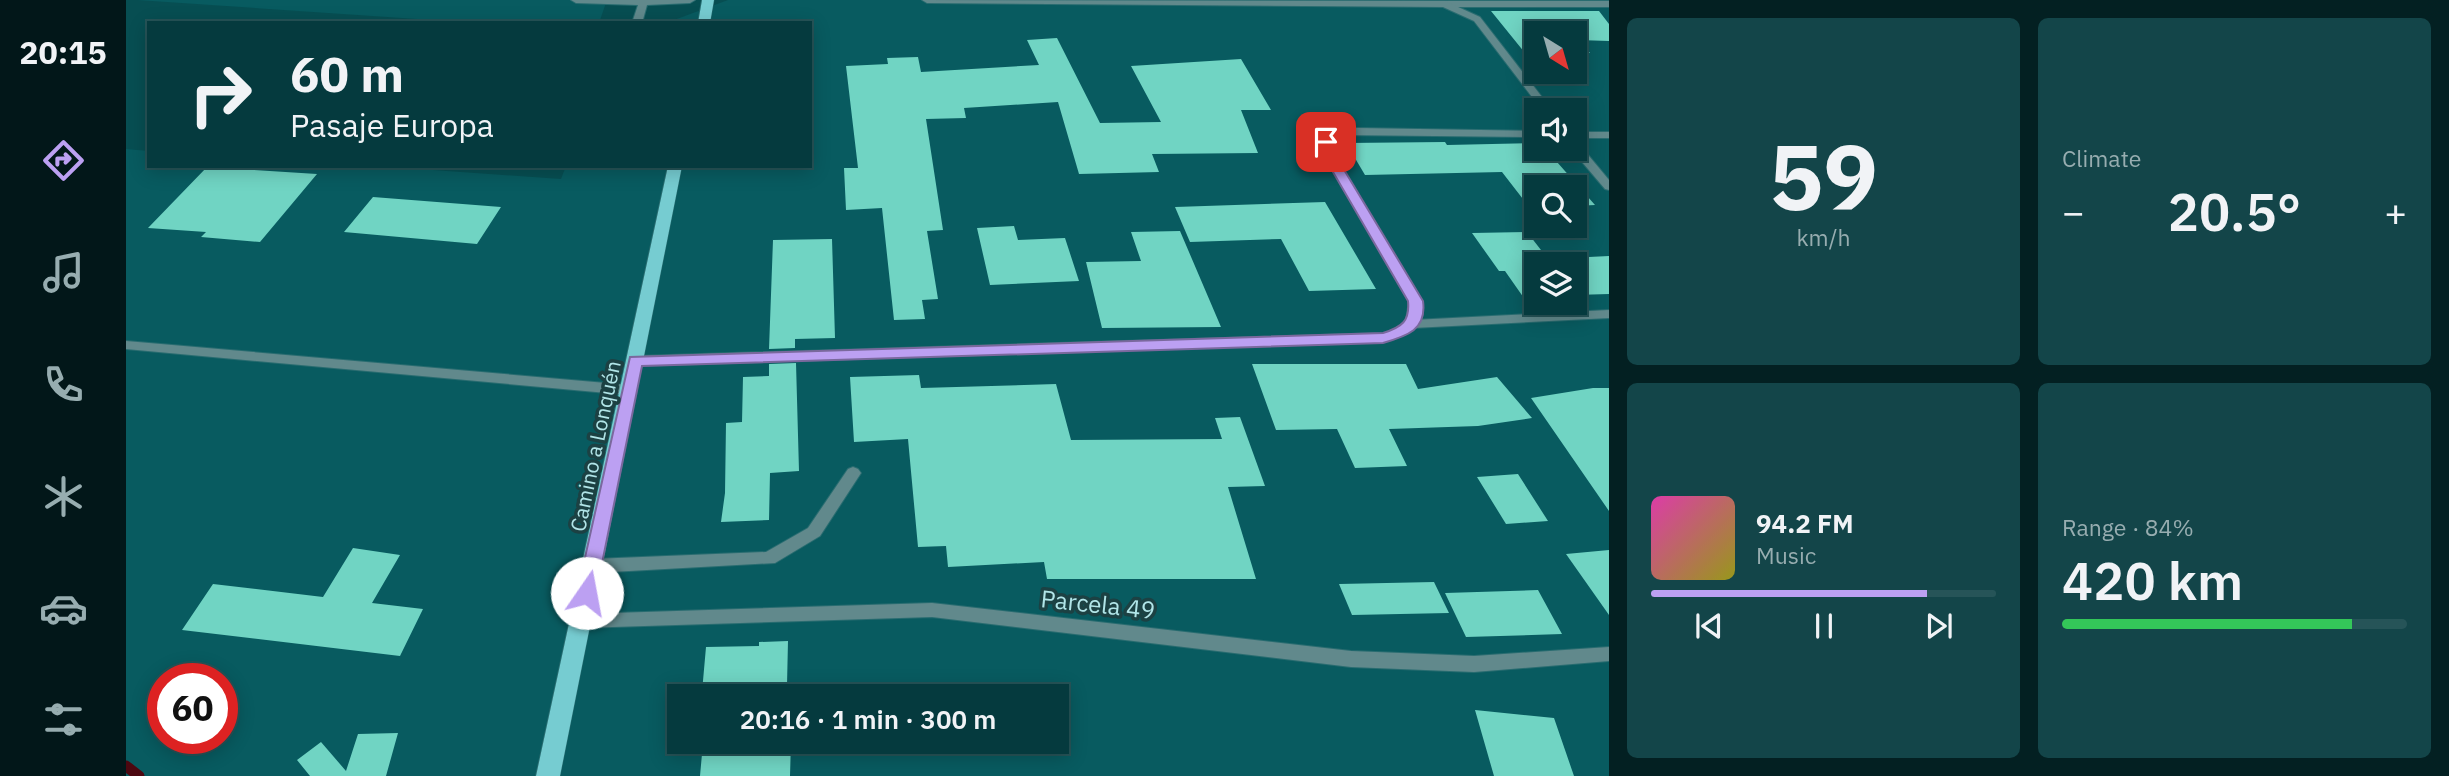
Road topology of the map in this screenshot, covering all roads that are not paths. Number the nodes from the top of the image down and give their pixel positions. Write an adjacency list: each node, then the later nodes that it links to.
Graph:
1 (576, 0): 5 (street)
2 (690, 0): 5 (street)
3 (708, 0): 9 (main road)
4 (927, 0): 6 (street)
5 (643, 1): 8 (street)
6 (1445, 4): 7 (street); 10 (street)
7 (1609, 4)
8 (637, 21)
9 (704, 21)
10 (1538, 98)
11 (1524, 134): 18 (street)
12 (1587, 135): 13 (street)
13 (1609, 135)
14 (1587, 160): 16 (street)
15 (675, 168): 20 (main road, Camino a Lonquén)
16 (1609, 187)
17 (1609, 314): 18 (street)
18 (1413, 324): 20 (street)
19 (126, 345): 21 (street)
20 (636, 361): 21 (main road, Camino a Lonquén)
21 (629, 390): 23 (main road, Camino a Lonquén)
22 (853, 473): 23 (street)
23 (593, 566): 24 (main road, Camino a Lonquén)
24 (581, 621): 25 (street, Parcela 49); 26 (main road, Camino a Lonquén)
25 (1609, 654)
26 (548, 776)

